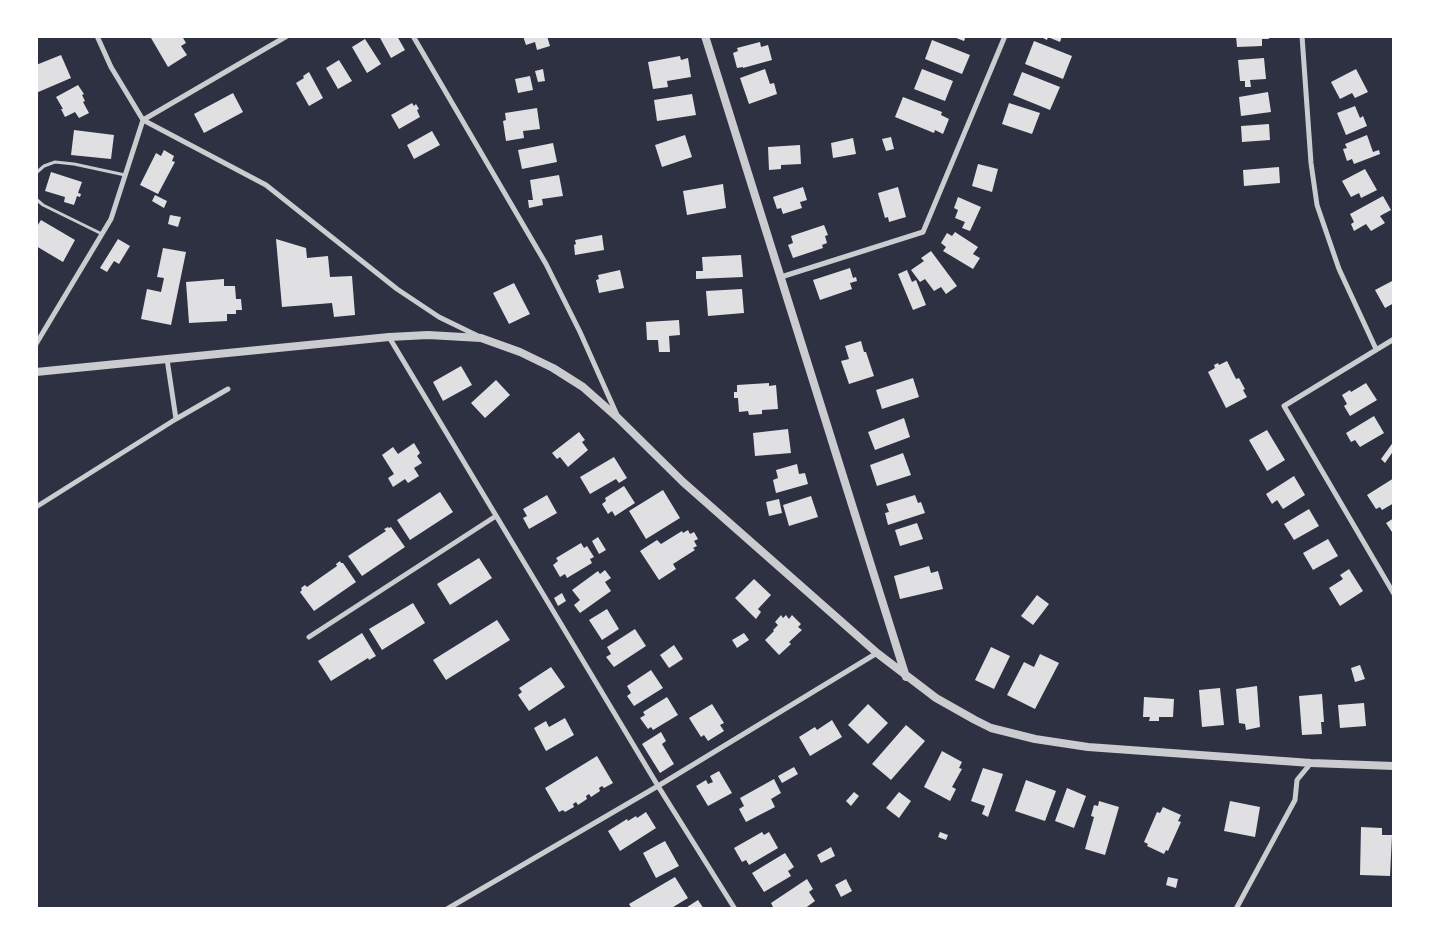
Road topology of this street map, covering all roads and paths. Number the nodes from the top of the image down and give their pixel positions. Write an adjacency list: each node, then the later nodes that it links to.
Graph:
1 (97, 36): 7 (street)
2 (287, 36): 7 (street)
3 (413, 36): 21 (street)
4 (705, 36): 12 (street)
5 (1004, 36): 12 (street)
6 (1302, 36): 17 (street)
7 (143, 120): 9 (street); 14 (street)
8 (36, 173): 9 (lane)
9 (125, 175): 11 (street)
10 (36, 199): 11 (lane)
11 (102, 234): 16 (street)
12 (781, 277): 28 (street)
13 (389, 337): 14 (street); 18 (street); 24 (street)
14 (481, 338): 21 (street)
15 (1394, 339): 17 (street)
16 (36, 344)
17 (1376, 349): 25 (street)
18 (167, 359): 19 (street); 22 (street)
19 (36, 372)
20 (228, 389): 22 (street)
21 (618, 418): 27 (street)
22 (176, 419): 23 (street)
23 (36, 507)
24 (496, 516): 26 (street); 31 (street)
25 (1394, 594)
26 (309, 637)
27 (876, 653): 28 (street); 31 (street)
28 (906, 677): 29 (street)
29 (1311, 763): 30 (street); 34 (street)
30 (1394, 766)
31 (658, 786): 32 (street); 33 (street)
32 (447, 909)
33 (735, 909)
34 (1236, 909)

